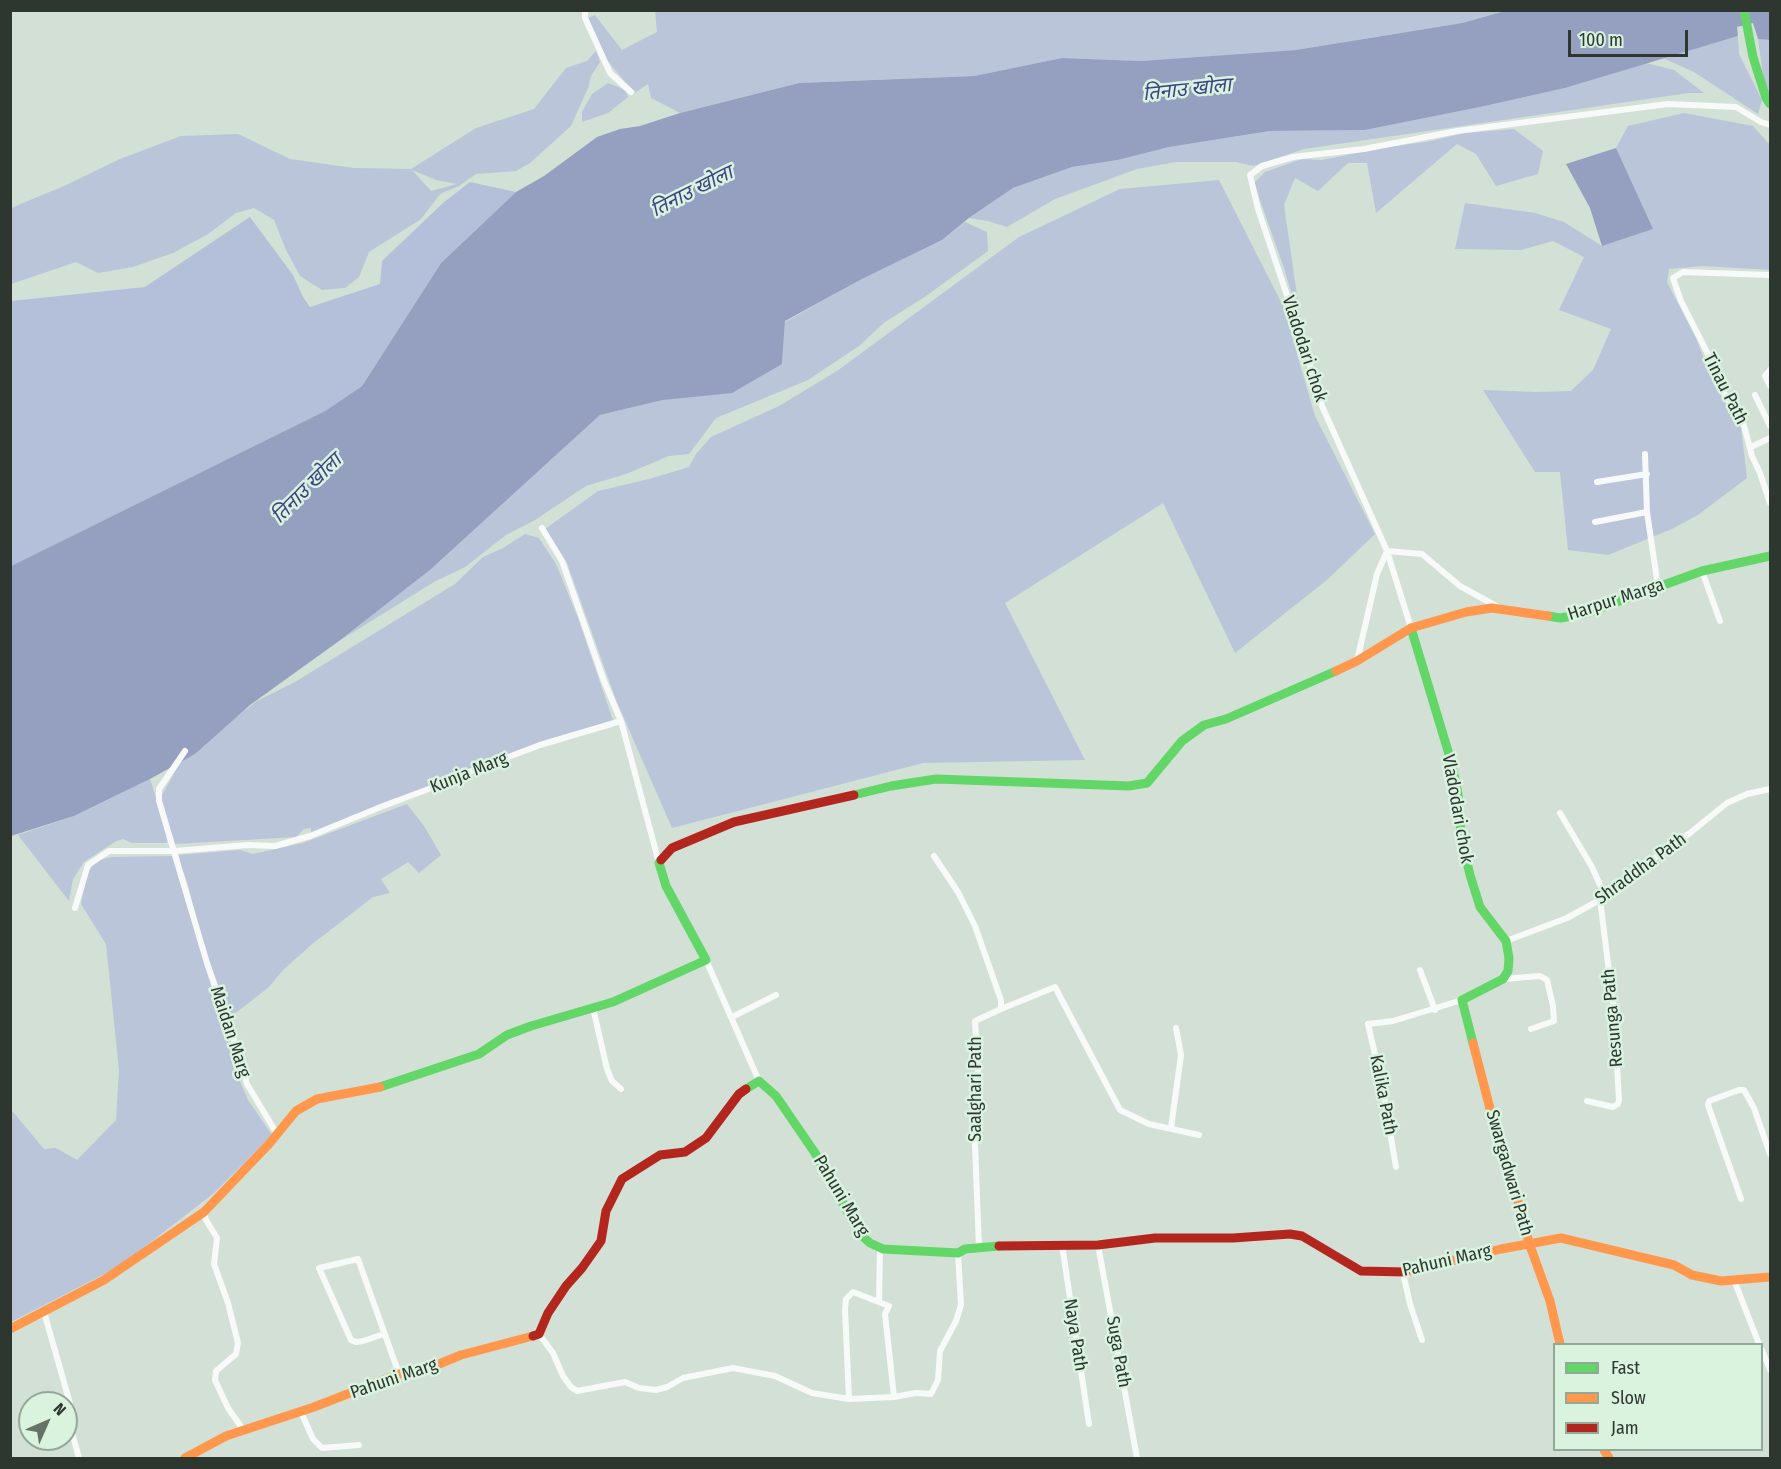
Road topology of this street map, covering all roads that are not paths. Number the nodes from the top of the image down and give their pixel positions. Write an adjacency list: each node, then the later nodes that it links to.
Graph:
1 (585, 10): 3 (street)
2 (1744, 10): 4 (street)
3 (631, 92)
4 (1770, 104)
5 (1770, 125): 21 (street, Vladodari chok)
6 (1770, 275): 12 (street, Tinau Path)
7 (1770, 370): 8 (street)
8 (1770, 386)
9 (1755, 395): 10 (street)
10 (1770, 426)
11 (1769, 439): 12 (street); 13 (street, Tinau Path)
12 (1751, 447): 17 (street, Tinau Path)
13 (1770, 448)
14 (1645, 454): 15 (street)
15 (1647, 474): 16 (street); 18 (street)
16 (1597, 482)
17 (1770, 503)
18 (1647, 512): 19 (street); 24 (street)
19 (1595, 522)
20 (542, 528): 29 (street)
21 (1387, 551): 25 (street); 27 (street, Vladodari chok); 28 (street)
22 (1770, 556): 23 (street, Harpur Marga)
23 (1702, 571): 24 (street, Harpur Marga); 26 (street)
24 (1658, 587): 25 (street, Harpur Marga)
25 (1504, 610): 27 (street, Harpur Marga)
26 (1720, 621)
27 (1411, 628): 28 (street, Harpur Marga); 38 (street, Vladodari chok)
28 (1357, 661): 35 (street, Harpur Marga)
29 (621, 721): 33 (street, Kunja Marg); 35 (street)
30 (185, 751): 33 (street)
31 (1770, 789): 36 (street, Shraddha Path)
32 (1560, 813): 36 (street)
33 (175, 852): 37 (street); 54 (street, Maidan Marg)
34 (934, 856): 45 (street)
35 (659, 863): 39 (street)
36 (1603, 898): 38 (street, Shraddha Path); 52 (street, Resunga Path)
37 (75, 908)
38 (1506, 941): 41 (street)
39 (706, 960): 44 (street); 47 (street)
40 (1420, 970): 46 (street)
41 (1503, 979): 43 (street); 49 (street)
42 (776, 995): 47 (street)
43 (1461, 1000): 46 (street); 60 (street, Swargadwari Path)
44 (593, 1008): 51 (street); 54 (street)
45 (1001, 1009): 53 (street); 64 (street, Saalghari Path)
46 (1435, 1010): 57 (street, Kalika Path)
47 (732, 1017): 50 (street)
48 (1176, 1028): 53 (street)
49 (1531, 1029)
50 (759, 1081): 63 (street, Pahuni Marg); 73 (street)
51 (621, 1089)
52 (1587, 1101)
53 (1171, 1128): 55 (street)
54 (278, 1134): 59 (street)
55 (1200, 1135)
56 (1770, 1154): 58 (street)
57 (1396, 1167)
58 (1741, 1199)
59 (204, 1212): 70 (street); 84 (street)
60 (1529, 1243): 66 (street, Pahuni Marg); 68 (street, Pahuni Marg); 75 (street, Swargadwari Path)
61 (1062, 1245): 62 (street, Pahuni Marg); 64 (street, Pahuni Marg); 83 (street, Naya Path)
62 (1098, 1245): 66 (street, Pahuni Marg); 88 (street, Suga Path)
63 (880, 1248): 65 (street, Pahuni Marg); 69 (street)
64 (979, 1248): 65 (street, Pahuni Marg)
65 (958, 1253): 80 (street)
66 (1403, 1273): 74 (street)
67 (1770, 1277): 68 (street, Pahuni Marg)
68 (1734, 1280): 76 (street)
69 (879, 1302): 80 (street); 81 (street)
70 (44, 1312): 71 (street); 86 (street)
71 (10, 1329)
72 (384, 1334): 72 (street); 79 (street)
73 (539, 1334): 79 (street, Pahuni Marg); 81 (street)
74 (1422, 1340)
75 (1560, 1343)
76 (1759, 1343)
77 (1763, 1354): 78 (street)
78 (1770, 1370)
79 (399, 1374): 82 (street, Pahuni Marg)
80 (894, 1397): 81 (street)
81 (849, 1399)
82 (301, 1412): 84 (street, Pahuni Marg); 85 (street)
83 (1089, 1424)
84 (244, 1431): 87 (street, Pahuni Marg)
85 (359, 1445)
86 (79, 1458)
87 (185, 1458)
88 (1137, 1458)

